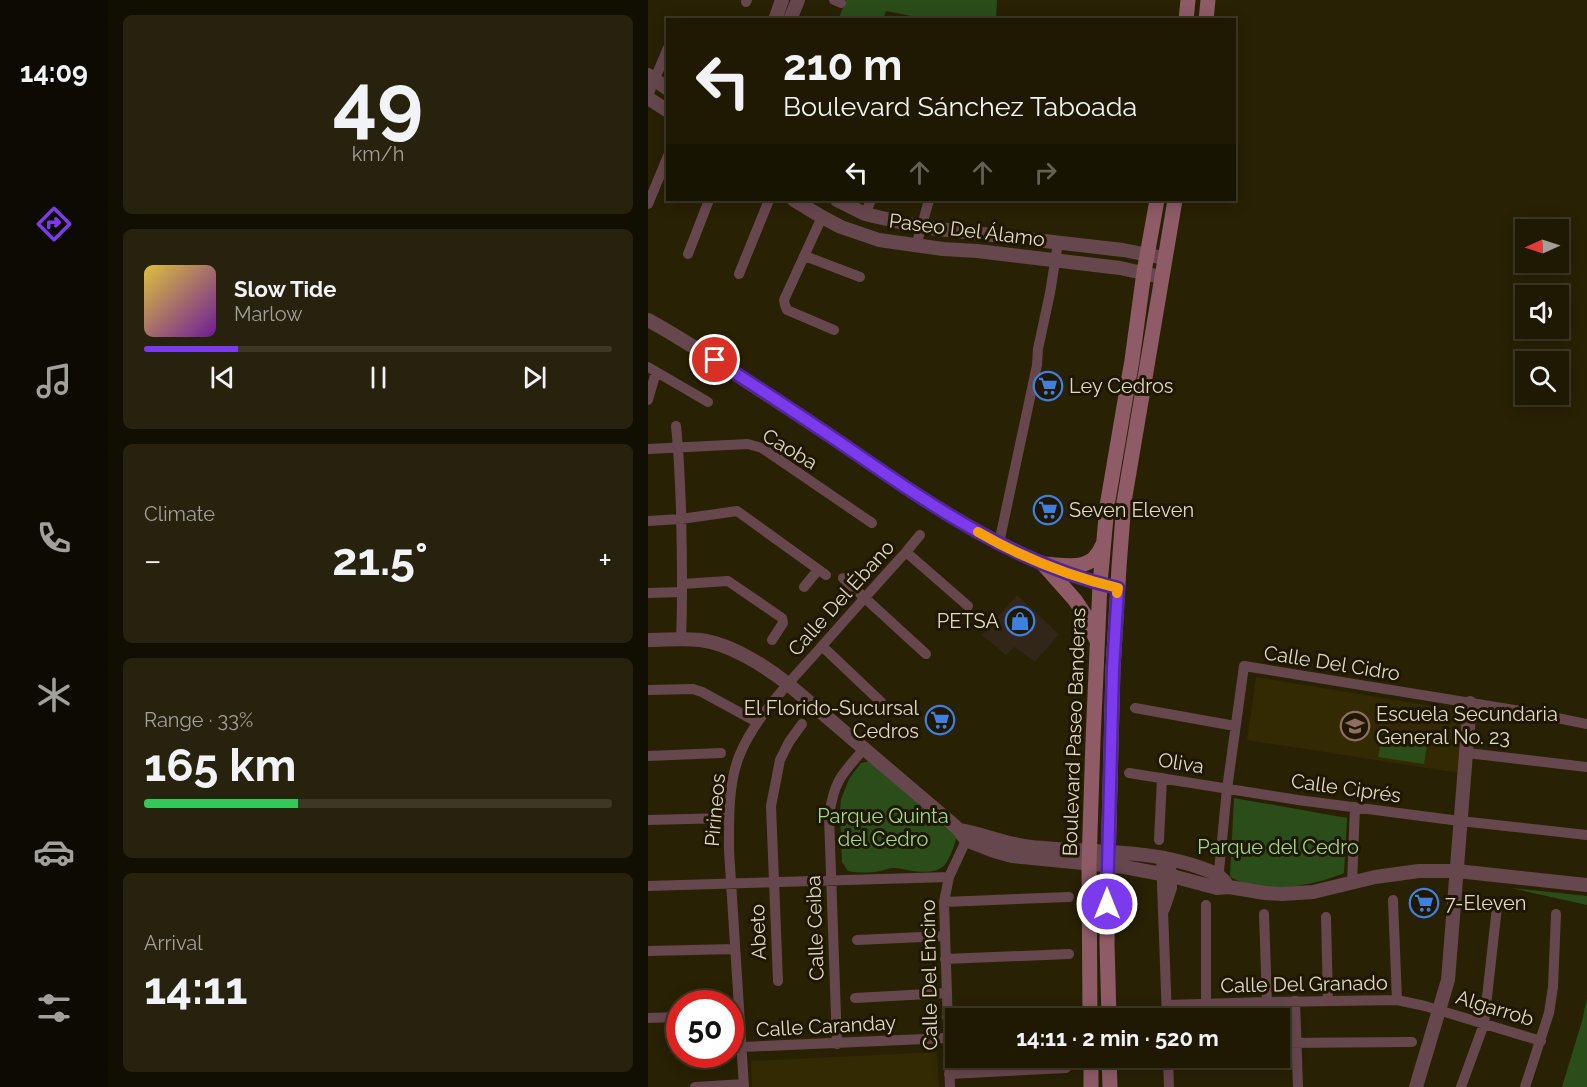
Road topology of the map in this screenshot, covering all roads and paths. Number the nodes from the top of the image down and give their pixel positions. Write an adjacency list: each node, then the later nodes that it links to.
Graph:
1 (782, 0): 5 (street)
2 (798, 0): 6 (street)
3 (1188, 0): 7 (main road)
4 (1208, 0): 8 (main road)
5 (776, 18)
6 (791, 18)
7 (1186, 18)
8 (1206, 18)
9 (666, 52): 10 (street)
10 (652, 78): 11 (street); 12 (street)
11 (666, 87)
12 (648, 96): 13 (street)
13 (666, 110)
14 (666, 161): 23 (street)
15 (709, 201): 31 (street)
16 (769, 201): 37 (street)
17 (796, 201): 25 (street, Paseo Del Álamo)
18 (839, 201): 24 (street, Paseo Del Álamo)
19 (871, 201): 24 (street)
20 (929, 201): 26 (street)
21 (1157, 201): 32 (main road, Boulevard Paseo Banderas)
22 (1175, 201): 34 (main road, Boulevard Paseo Banderas)
23 (648, 204)
24 (866, 214): 26 (street, Paseo Del Álamo)
25 (822, 217): 29 (street, Paseo Del Álamo); 33 (street)
26 (921, 227): 27 (street, Paseo Del Álamo); 29 (street)
27 (946, 231): 28 (street, Paseo Del Álamo); 30 (street)
28 (1058, 243): 32 (street, Paseo Del Álamo); 35 (street)
29 (916, 246): 30 (street, Paseo Del Álamo)
30 (944, 249): 35 (street, Paseo Del Álamo)
31 (688, 254)
32 (1147, 254): 34 (street, Paseo Del Álamo); 36 (main road, Boulevard Paseo Banderas)
33 (805, 256): 38 (street); 41 (street)
34 (1164, 258): 39 (main road, Boulevard Paseo Banderas)
35 (1055, 261): 36 (street, Paseo Del Álamo); 53 (street)
36 (1144, 272): 39 (street, Paseo Del Álamo); 52 (main road, Boulevard Paseo Banderas)
37 (739, 274)
38 (860, 277)
39 (1161, 277): 60 (main road, Boulevard Paseo Banderas)
40 (648, 320): 53 (street)
41 (834, 330)
42 (652, 370): 43 (street); 44 (street)
43 (648, 400)
44 (708, 402)
45 (676, 426): 46 (street)
46 (678, 447): 47 (street, Caoba); 48 (street); 50 (street, Caoba)
47 (648, 449)
48 (681, 519): 49 (street); 58 (street); 59 (street)
49 (648, 520)
50 (872, 523)
51 (920, 535): 54 (street, Calle Del Ébano)
52 (1104, 542): 55 (main road); 57 (main road, Boulevard Paseo Banderas)
53 (999, 543): 55 (street)
54 (906, 552): 62 (street, Calle Del Ébano); 63 (street)
55 (1043, 564): 57 (street); 67 (main road)
56 (843, 578): 62 (street)
57 (1100, 584): 60 (street); 67 (main road, Boulevard Paseo Banderas)
58 (804, 587)
59 (682, 588): 61 (street); 64 (street); 66 (street)
60 (1118, 588): 95 (main road, Boulevard Paseo Banderas)
61 (648, 593)
62 (864, 598): 68 (street, Calle Del Ébano); 69 (street)
63 (968, 606)
64 (681, 639): 65 (street); 70 (street)
65 (648, 640)
66 (772, 640)
67 (1098, 643): 94 (main road, Boulevard Paseo Banderas)
68 (822, 646): 70 (street, Calle Del Ébano); 72 (street)
69 (926, 654)
70 (788, 684): 75 (street, Pirineos); 79 (street)
71 (648, 690): 75 (street)
72 (882, 702)
73 (1470, 703): 77 (street, Calle Del Cidro); 78 (street, Calle Del Cidro); 81 (street)
74 (1135, 708): 78 (street)
75 (757, 722): 88 (street, Pirineos)
76 (802, 724): 101 (street, Abeto)
77 (1587, 724)
78 (1235, 726): 86 (street, Calle Del Cidro)
79 (864, 749): 91 (street); 100 (street, Calle Ceiba)
80 (721, 753): 82 (street)
81 (1467, 753): 83 (street); 90 (street)
82 (648, 756)
83 (1587, 767)
84 (1129, 773): 85 (street, Oliva)
85 (1162, 778): 86 (street, Oliva); 93 (street)
86 (1227, 789): 87 (street, Calle Ciprés); 103 (street, Calle Del Cidro)
87 (1354, 807): 90 (street, Calle Ciprés); 104 (street)
88 (729, 818): 89 (street); 102 (street, Pirineos)
89 (648, 820)
90 (1460, 821): 92 (street, Calle Ciprés); 97 (street)
91 (965, 834): 94 (street); 99 (street, Calle Del Encino)
92 (1587, 835)
93 (1159, 840)
94 (1090, 858): 95 (street); 132 (main road, Boulevard Paseo Banderas)
95 (1108, 859): 96 (street); 98 (street); 133 (main road, Boulevard Paseo Banderas)
96 (1166, 859): 98 (street); 103 (street)
97 (1457, 871): 104 (street); 105 (street); 134 (street)
98 (1166, 874): 103 (street); 130 (street)
99 (950, 877): 100 (street); 109 (street, Calle Del Encino)
100 (831, 880): 101 (street); 143 (street, Calle Ceiba)
101 (774, 882): 102 (street); 121 (street, Abeto)
102 (731, 883): 106 (street); 117 (street, Pirineos)
103 (1222, 883): 104 (street)
104 (1352, 883)
105 (1587, 885)
106 (648, 886)
107 (1069, 897): 109 (street)
108 (1393, 900): 125 (street)
109 (944, 902): 115 (street, Calle Del Encino)
110 (1206, 905): 129 (street)
111 (1497, 907): 137 (street)
112 (1264, 914): 128 (street)
113 (1556, 914): 139 (street)
114 (1326, 917): 127 (street)
115 (944, 936): 116 (street); 120 (street, Calle Del Encino)
116 (857, 940)
117 (735, 949): 118 (street); 122 (street, Pirineos)
118 (648, 951)
119 (1069, 954): 120 (street)
120 (945, 959): 123 (street, Calle Del Encino)
121 (778, 981)
122 (736, 990)
123 (946, 993): 124 (street); 131 (street, Calle Del Encino)
124 (855, 998)
125 (1397, 1000): 127 (street, Calle Del Granado); 134 (street, Calle Del Granado)
126 (1295, 1001): 127 (street, Calle Del Granado); 128 (street, Calle Del Granado); 142 (street)
127 (1328, 1001)
128 (1267, 1002): 129 (street, Calle Del Granado)
129 (1206, 1004): 130 (street, Calle Del Granado)
130 (1167, 1005)
131 (947, 1008)
132 (1090, 1008)
133 (1109, 1008)
134 (1440, 1010): 137 (street, Algarrob); 159 (street)
135 (666, 1017): 136 (street)
136 (648, 1018)
137 (1484, 1024): 139 (street, Algarrob); 160 (street)
138 (945, 1038): 143 (street, Calle Caranday)
139 (1540, 1041): 161 (street)
140 (1412, 1042): 142 (street)
141 (1290, 1043): 142 (street)
142 (1297, 1043): 158 (street)
143 (837, 1044): 144 (street, Calle Caranday)
144 (744, 1047)
145 (743, 1068): 152 (street, Pirineos)
146 (949, 1068): 151 (street, Calle Del Encino)
147 (1066, 1068): 151 (street)
148 (1091, 1068): 155 (main road)
149 (1109, 1068): 156 (main road)
150 (1168, 1068): 157 (street)
151 (949, 1074): 154 (street, Calle Del Encino)
152 (744, 1085): 153 (street)
153 (695, 1087)
154 (950, 1087)
155 (1091, 1087)
156 (1110, 1087)
157 (1169, 1087)
158 (1298, 1087)
159 (1416, 1087)
160 (1461, 1087)
161 (1525, 1087)

